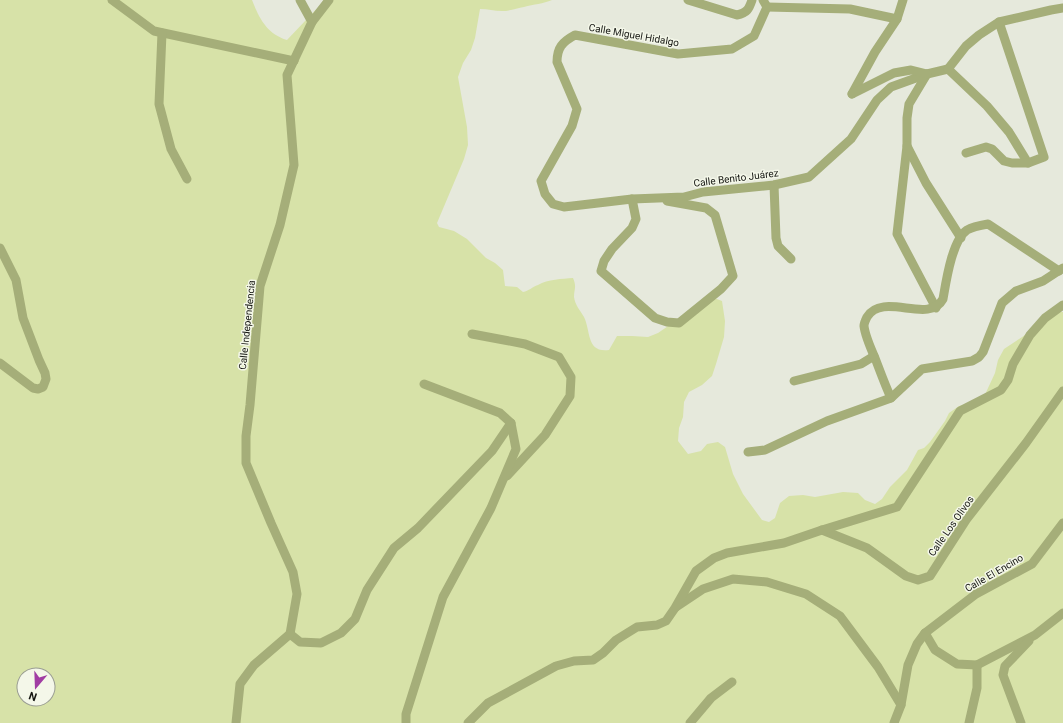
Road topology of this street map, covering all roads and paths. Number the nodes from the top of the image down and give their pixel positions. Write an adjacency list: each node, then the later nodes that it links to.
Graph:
1 (112, 0): 12 (street)
2 (300, 0): 10 (street)
3 (329, 0): 10 (street, Calle Independencia)
4 (688, 0): 5 (street)
5 (752, 0)
6 (903, 0): 9 (street)
7 (765, 4): 9 (street); 22 (street, Calle Miguel Hidalgo)
8 (1063, 8): 11 (street)
9 (897, 18): 15 (street)
10 (312, 22): 13 (street, Calle Independencia)
11 (999, 22): 14 (street); 18 (street)
12 (162, 32): 13 (street); 19 (street)
13 (294, 61): 44 (street, Calle Independencia)
14 (948, 69): 15 (street, Calle Benito Juárez); 18 (street)
15 (927, 74): 16 (street); 20 (street, Calle Benito Juárez)
16 (907, 146): 23 (street); 28 (street)
17 (966, 153): 18 (street)
18 (1028, 162)
19 (187, 179)
20 (774, 185): 21 (street, Calle Benito Juárez); 25 (street)
21 (652, 198): 22 (street); 22 (street)
22 (632, 199)
23 (960, 238): 26 (street); 28 (street)
24 (0, 248): 31 (street)
25 (791, 260)
26 (1061, 269): 35 (street)
27 (1063, 305): 40 (street)
28 (936, 308): 30 (street)
29 (472, 334): 38 (street)
30 (874, 356): 32 (street); 35 (street)
31 (0, 363)
32 (794, 381)
33 (424, 384): 36 (street)
34 (1063, 391): 40 (street, Calle Los Olivos)
35 (891, 398): 37 (street)
36 (511, 423): 38 (street); 44 (street)
37 (748, 452)
38 (502, 481): 50 (street)
39 (1063, 523): 43 (street, Calle El Encino)
40 (822, 530): 41 (street)
41 (675, 608): 48 (street); 51 (street)
42 (1063, 612): 45 (street)
43 (925, 633): 46 (street); 48 (street)
44 (290, 634): 49 (street)
45 (1035, 635): 46 (street); 55 (street)
46 (977, 665): 54 (street)
47 (732, 682): 52 (street)
48 (901, 705): 53 (street)
49 (236, 723)
50 (406, 723)
51 (468, 723)
52 (690, 723)
53 (894, 723)
54 (969, 723)
55 (1021, 723)

